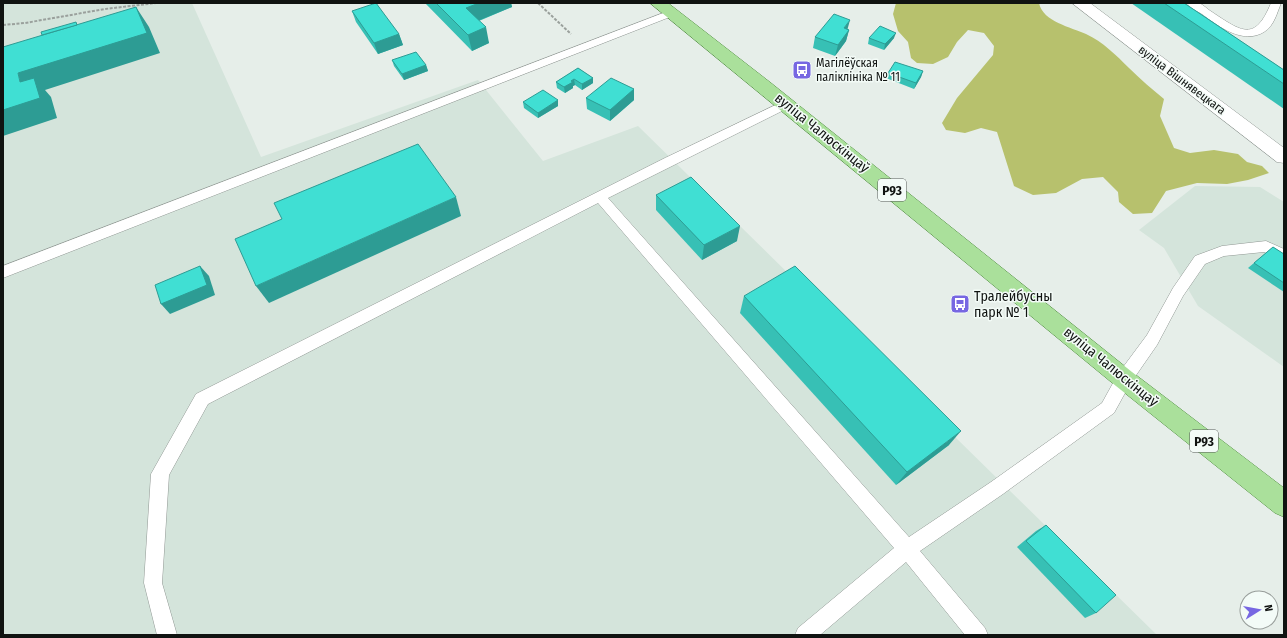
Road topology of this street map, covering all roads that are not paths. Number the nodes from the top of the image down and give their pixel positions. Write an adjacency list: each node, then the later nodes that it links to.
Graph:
1 (1080, 3): 6 (main road, вуліца Вішнявецкага)
2 (1192, 3): 3 (lane)
3 (1276, 3)
4 (665, 8): 5 (main road, вуліца Чалюскінцаў / Р93); 9 (lane)
5 (786, 104): 7 (lane); 10 (main road, вуліца Чалюскінцаў / Р93)
6 (1284, 157)
7 (600, 197): 12 (lane); 13 (lane)
8 (1284, 256): 10 (lane)
9 (3, 272)
10 (1124, 379): 11 (main road, вуліца Чалюскінцаў / Р93); 12 (lane)
11 (1284, 504)
12 (907, 549): 14 (lane); 15 (lane)
13 (167, 635)
14 (805, 635)
15 (978, 635)

